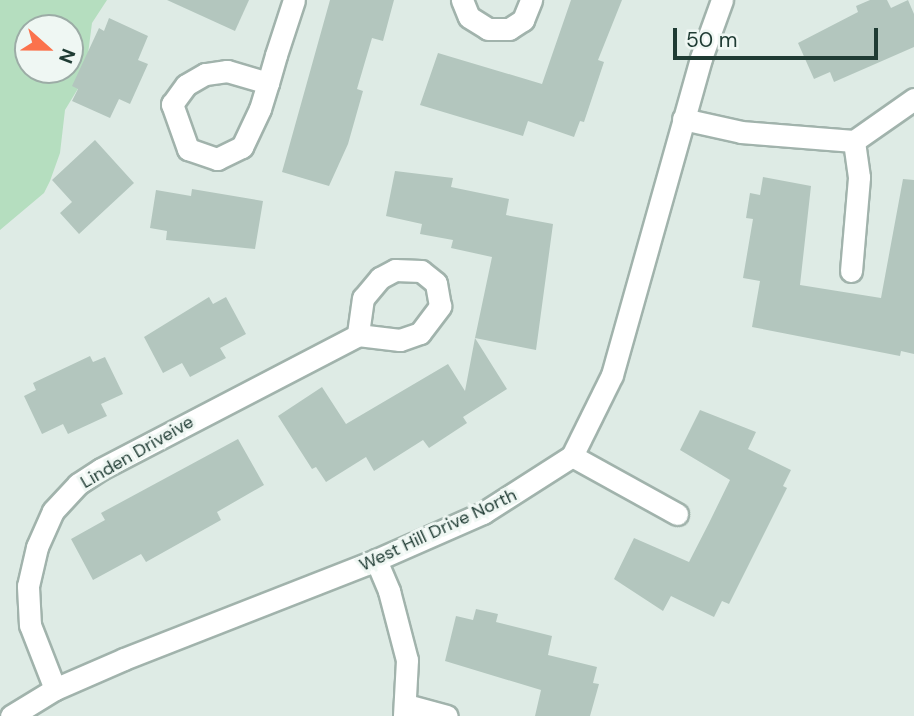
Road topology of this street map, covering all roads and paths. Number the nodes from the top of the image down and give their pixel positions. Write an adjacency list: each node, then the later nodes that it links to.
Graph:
1 (294, 0): 5 (street)
2 (462, 0): 3 (street)
3 (531, 0)
4 (722, 0): 7 (street)
5 (268, 83): 5 (street)
6 (914, 99): 8 (street)
7 (683, 119): 8 (street); 11 (street)
8 (854, 141): 9 (street)
9 (851, 271)
10 (358, 335): 14 (street, Linden Driveive)
11 (572, 456): 12 (street); 13 (street, West Hill Drive North)
12 (677, 514)
13 (376, 560): 14 (street, West Hill Drive North); 15 (street)
14 (55, 690): 16 (street, West Hill Drive North)
15 (405, 710): 17 (street)
16 (11, 716)
17 (447, 716)

